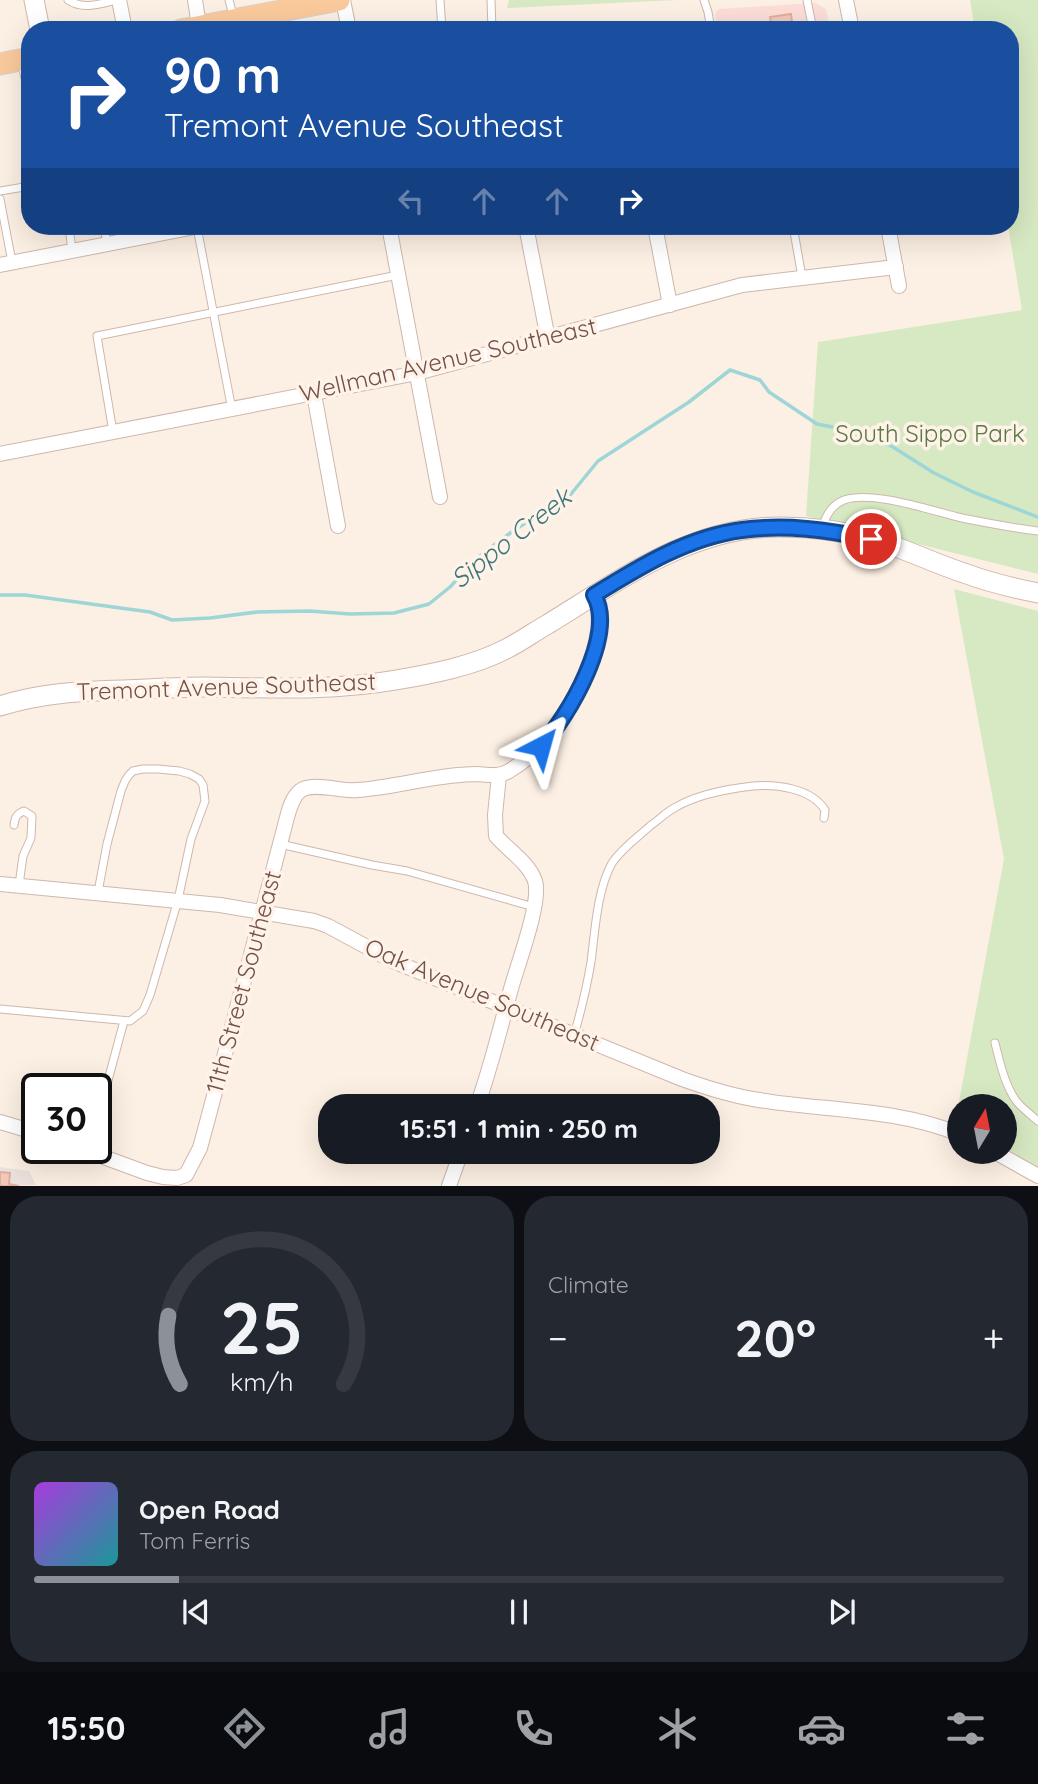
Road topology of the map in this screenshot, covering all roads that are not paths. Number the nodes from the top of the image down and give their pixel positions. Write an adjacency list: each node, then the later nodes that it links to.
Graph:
1 (34, 0): 13 (street)
2 (68, 0): 3 (lane)
3 (118, 0): 14 (street)
4 (195, 0): 15 (street)
5 (341, 0): 11 (main road); 17 (street)
6 (440, 0): 18 (lane)
7 (491, 0): 19 (lane)
8 (704, 0): 20 (lane)
9 (807, 0): 21 (lane)
10 (846, 0): 22 (street)
11 (311, 3): 12 (main road)
12 (232, 10): 16 (main road)
13 (38, 21)
14 (123, 21)
15 (198, 21)
16 (212, 21)
17 (347, 21)
18 (441, 21)
19 (492, 21)
20 (710, 21)
21 (811, 21)
22 (850, 21)
23 (21, 188): 24 (lane)
24 (0, 191)
25 (0, 199): 37 (lane)
26 (70, 235): 36 (lane)
27 (105, 235): 35 (lane)
28 (146, 235): 35 (street)
29 (200, 235): 43 (lane)
30 (391, 235): 39 (street)
31 (528, 235): 44 (street)
32 (657, 235): 42 (street)
33 (795, 235): 40 (lane)
34 (890, 235): 38 (street)
35 (107, 245): 36 (street)
36 (72, 251): 37 (street)
37 (6, 263)
38 (896, 267): 40 (street, Wellman Avenue Southeast); 41 (street)
39 (398, 275): 43 (lane); 45 (street)
40 (802, 277): 42 (street, Wellman Avenue Southeast)
41 (899, 286)
42 (670, 305): 44 (street, Wellman Avenue Southeast)
43 (213, 312): 47 (lane); 48 (lane)
44 (548, 339): 45 (street, Wellman Avenue Southeast)
45 (417, 373): 46 (street, Wellman Avenue Southeast); 50 (street)
46 (314, 394): 47 (street, Wellman Avenue Southeast); 51 (street)
47 (232, 410): 48 (street, Wellman Avenue Southeast)
48 (113, 433): 49 (street, Wellman Avenue Southeast)
49 (0, 454)
50 (440, 497)
51 (338, 526)
52 (822, 530): 53 (lane); 54 (street, Tremont Avenue Southeast); 55 (street, Tremont Avenue Southeast)
53 (1038, 531)
54 (1038, 593)
55 (594, 595): 56 (street, Tremont Avenue Southeast); 57 (street)
56 (0, 706)
57 (499, 775): 60 (street, 11th Street Southeast); 65 (street)
58 (824, 818): 70 (lane)
59 (13, 825): 62 (lane)
60 (280, 844): 65 (lane); 66 (street, 11th Street Southeast)
61 (0, 884): 62 (street, Oak Avenue Southeast)
62 (19, 885): 63 (street, Oak Avenue Southeast)
63 (98, 892): 64 (street, Oak Avenue Southeast); 64 (lane)
64 (178, 900): 66 (street, Oak Avenue Southeast); 69 (lane)
65 (535, 907): 67 (street)
66 (264, 911): 67 (street, Oak Avenue Southeast); 78 (street, 11th Street Southeast)
67 (506, 1008): 70 (street, Oak Avenue Southeast); 73 (street)
68 (0, 1009): 69 (lane)
69 (124, 1021): 72 (lane)
70 (574, 1035): 77 (street, Oak Avenue Southeast)
71 (995, 1043): 74 (lane)
72 (110, 1073)
73 (481, 1094)
74 (1038, 1121)
75 (0, 1122): 76 (street)
76 (21, 1128)
77 (947, 1130)
78 (112, 1159)
79 (457, 1164): 82 (street)
80 (1016, 1164): 81 (street)
81 (1038, 1176)
82 (449, 1185)

